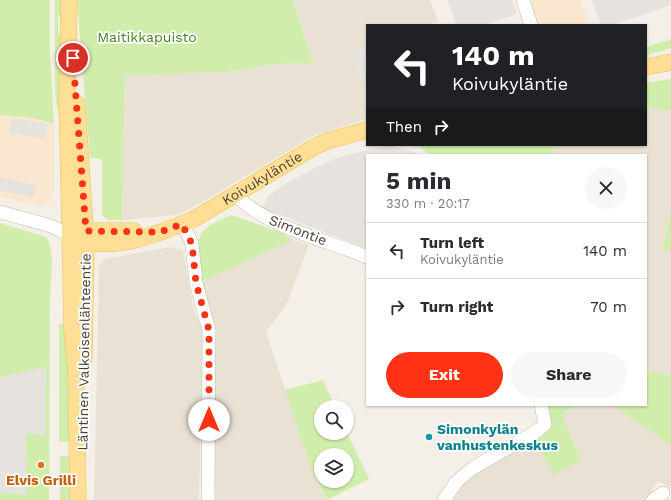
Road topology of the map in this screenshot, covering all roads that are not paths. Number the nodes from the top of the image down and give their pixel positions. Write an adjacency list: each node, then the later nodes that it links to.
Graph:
1 (523, 0): 3 (street)
2 (68, 6): 10 (main road, Läntinen Valkoisenlähteentie)
3 (531, 24)
4 (671, 62): 5 (main road)
5 (647, 66)
6 (366, 130): 7 (main road, Koivukyläntie)
7 (234, 194): 9 (main road, Koivukyläntie); 11 (street, Simontie)
8 (0, 212): 10 (street)
9 (182, 224): 10 (main road, Koivukyläntie); 14 (street)
10 (81, 236): 13 (main road, Läntinen Valkoisenlähteentie)
11 (366, 257)
12 (541, 406): 15 (street)
13 (79, 500)
14 (208, 500)
15 (444, 500)

